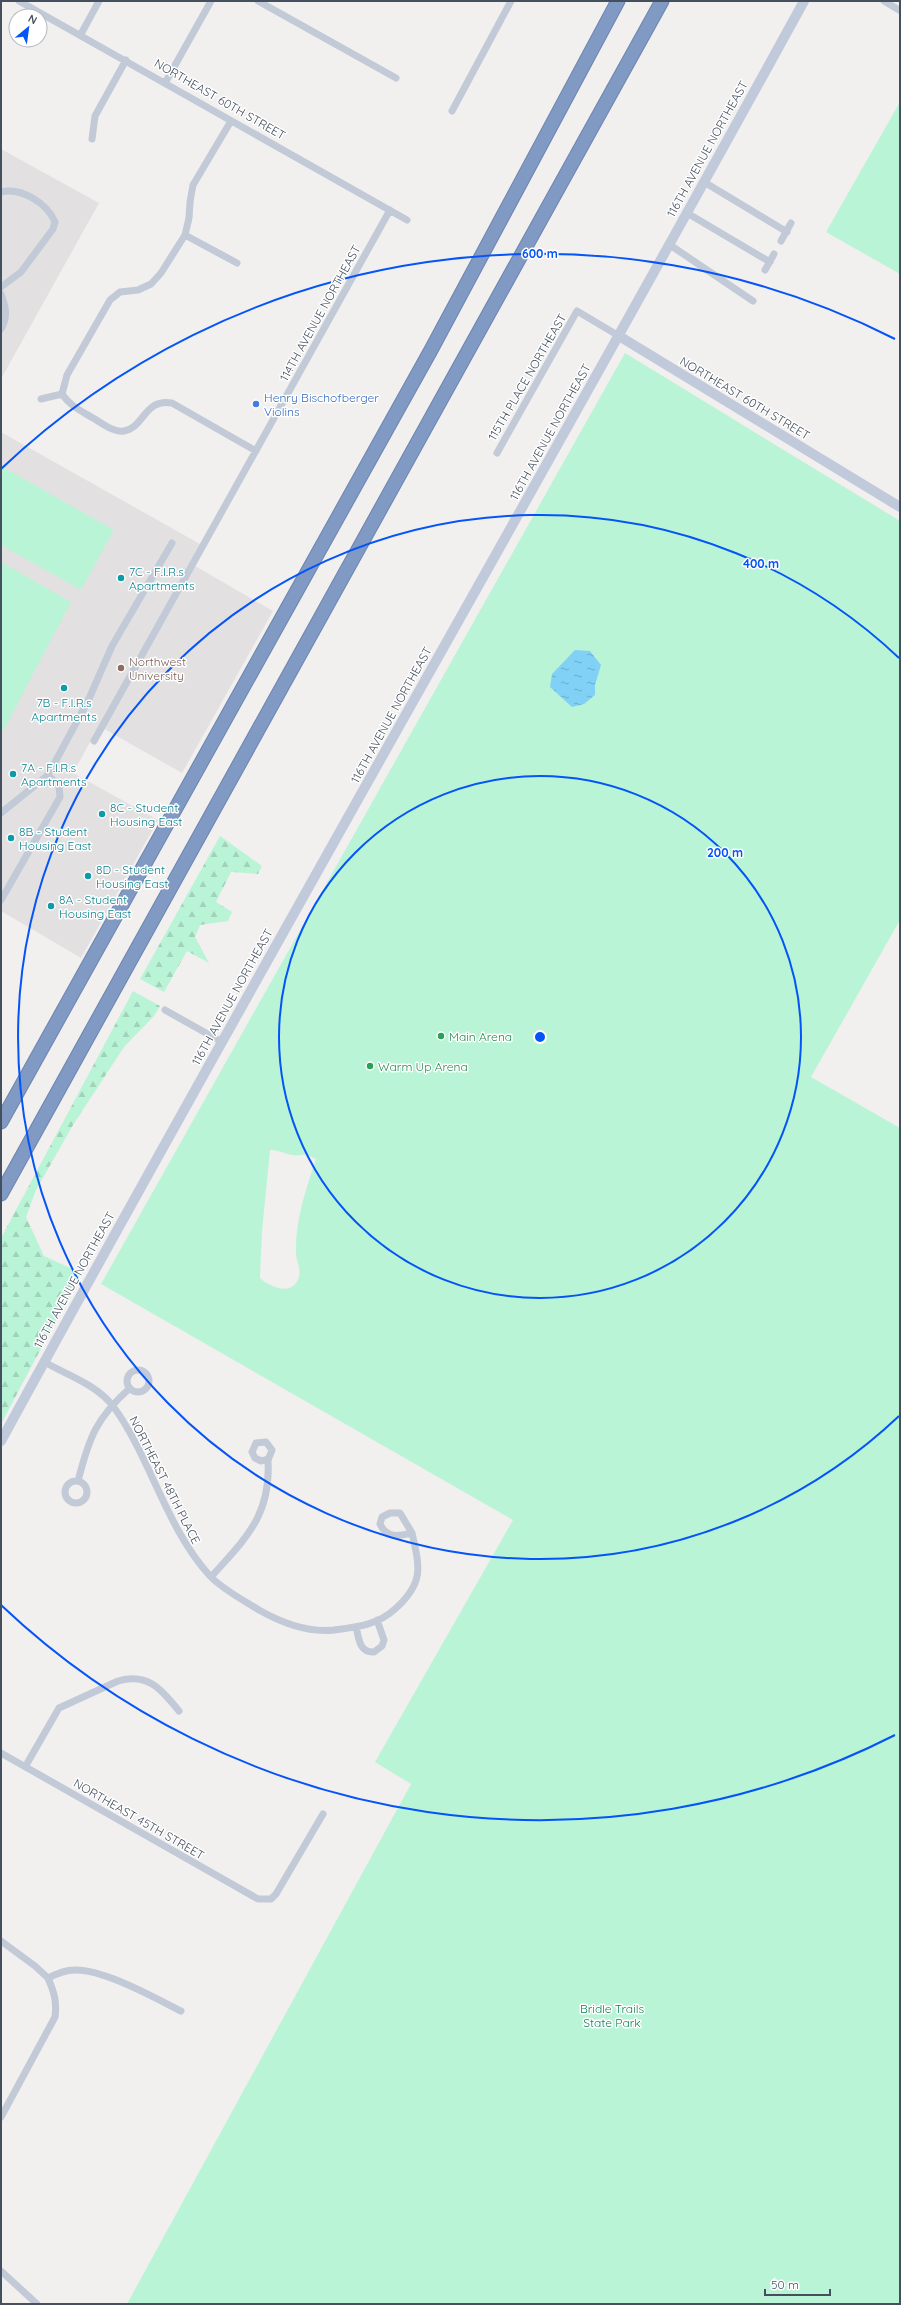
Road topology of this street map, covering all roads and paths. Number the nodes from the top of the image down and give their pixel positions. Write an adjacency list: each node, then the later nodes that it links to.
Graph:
1 (19, 1): 11 (street, NORTHEAST 60TH STREET)
2 (100, 1): 11 (street)
3 (210, 1): 14 (street)
4 (258, 1): 13 (street)
5 (511, 1): 15 (street)
6 (618, 1): 50 (highway)
7 (662, 1): 51 (highway)
8 (804, 1): 18 (street, 116TH AVENUE NORTHEAST)
9 (884, 1): 10 (street)
10 (900, 10)
11 (81, 34): 12 (street, NORTHEAST 60TH STREET)
12 (126, 60): 14 (street, NORTHEAST 60TH STREET); 17 (street)
13 (396, 78)
14 (165, 83): 16 (street, NORTHEAST 60TH STREET)
15 (452, 111)
16 (231, 121): 20 (street, NORTHEAST 60TH STREET); 25 (street)
17 (92, 139)
18 (704, 182): 21 (street, 116TH AVENUE NORTHEAST); 24 (street)
19 (1, 192): 32 (street)
20 (390, 210): 22 (street, NORTHEAST 60TH STREET); 40 (street, 114TH AVENUE NORTHEAST)
21 (687, 213): 27 (street, 116TH AVENUE NORTHEAST); 29 (street)
22 (408, 220)
23 (791, 223): 24 (street)
24 (787, 232): 26 (street)
25 (185, 235): 30 (street); 38 (street)
26 (781, 241)
27 (670, 245): 34 (street); 37 (street, 116TH AVENUE NORTHEAST)
28 (774, 254): 29 (street)
29 (770, 262): 31 (street)
30 (237, 263)
31 (765, 270)
32 (1, 287)
33 (1, 294): 36 (street)
34 (754, 301)
35 (577, 311): 37 (street, NORTHEAST 60TH STREET); 41 (street, 115TH PLACE NORTHEAST)
36 (1, 329)
37 (619, 336): 42 (street, NORTHEAST 60TH STREET); 49 (street, 116TH AVENUE NORTHEAST)
38 (62, 394): 39 (street); 40 (street)
39 (41, 400)
40 (256, 451): 44 (street, 114TH AVENUE NORTHEAST)
41 (497, 453)
42 (900, 507)
43 (172, 543): 45 (street)
44 (94, 741)
45 (48, 775): 46 (street); 47 (street)
46 (1, 813)
47 (1, 900)
48 (165, 1010): 49 (street)
49 (222, 1042): 52 (street, 116TH AVENUE NORTHEAST)
50 (1, 1122)
51 (1, 1194)
52 (44, 1362): 54 (street, NORTHEAST 48TH PLACE); 55 (street, 116TH AVENUE NORTHEAST)
53 (130, 1388): 54 (street)
54 (112, 1404): 57 (street); 59 (street, NORTHEAST 48TH PLACE)
55 (1, 1441)
56 (268, 1459): 59 (street)
57 (78, 1481)
58 (412, 1533): 60 (street, NORTHEAST 48TH PLACE)
59 (211, 1577): 61 (street, NORTHEAST 48TH PLACE)
60 (377, 1620): 61 (street, NORTHEAST 48TH PLACE); 61 (street)
61 (356, 1627)
62 (179, 1711): 64 (street)
63 (1, 1754): 64 (street, NORTHEAST 45TH STREET)
64 (25, 1767): 65 (street, NORTHEAST 45TH STREET)
65 (323, 1814)
66 (1, 1941): 67 (street)
67 (48, 1978): 68 (street); 69 (street)
68 (181, 2011)
69 (1, 2116)
70 (1, 2271): 71 (street)
71 (37, 2304)

